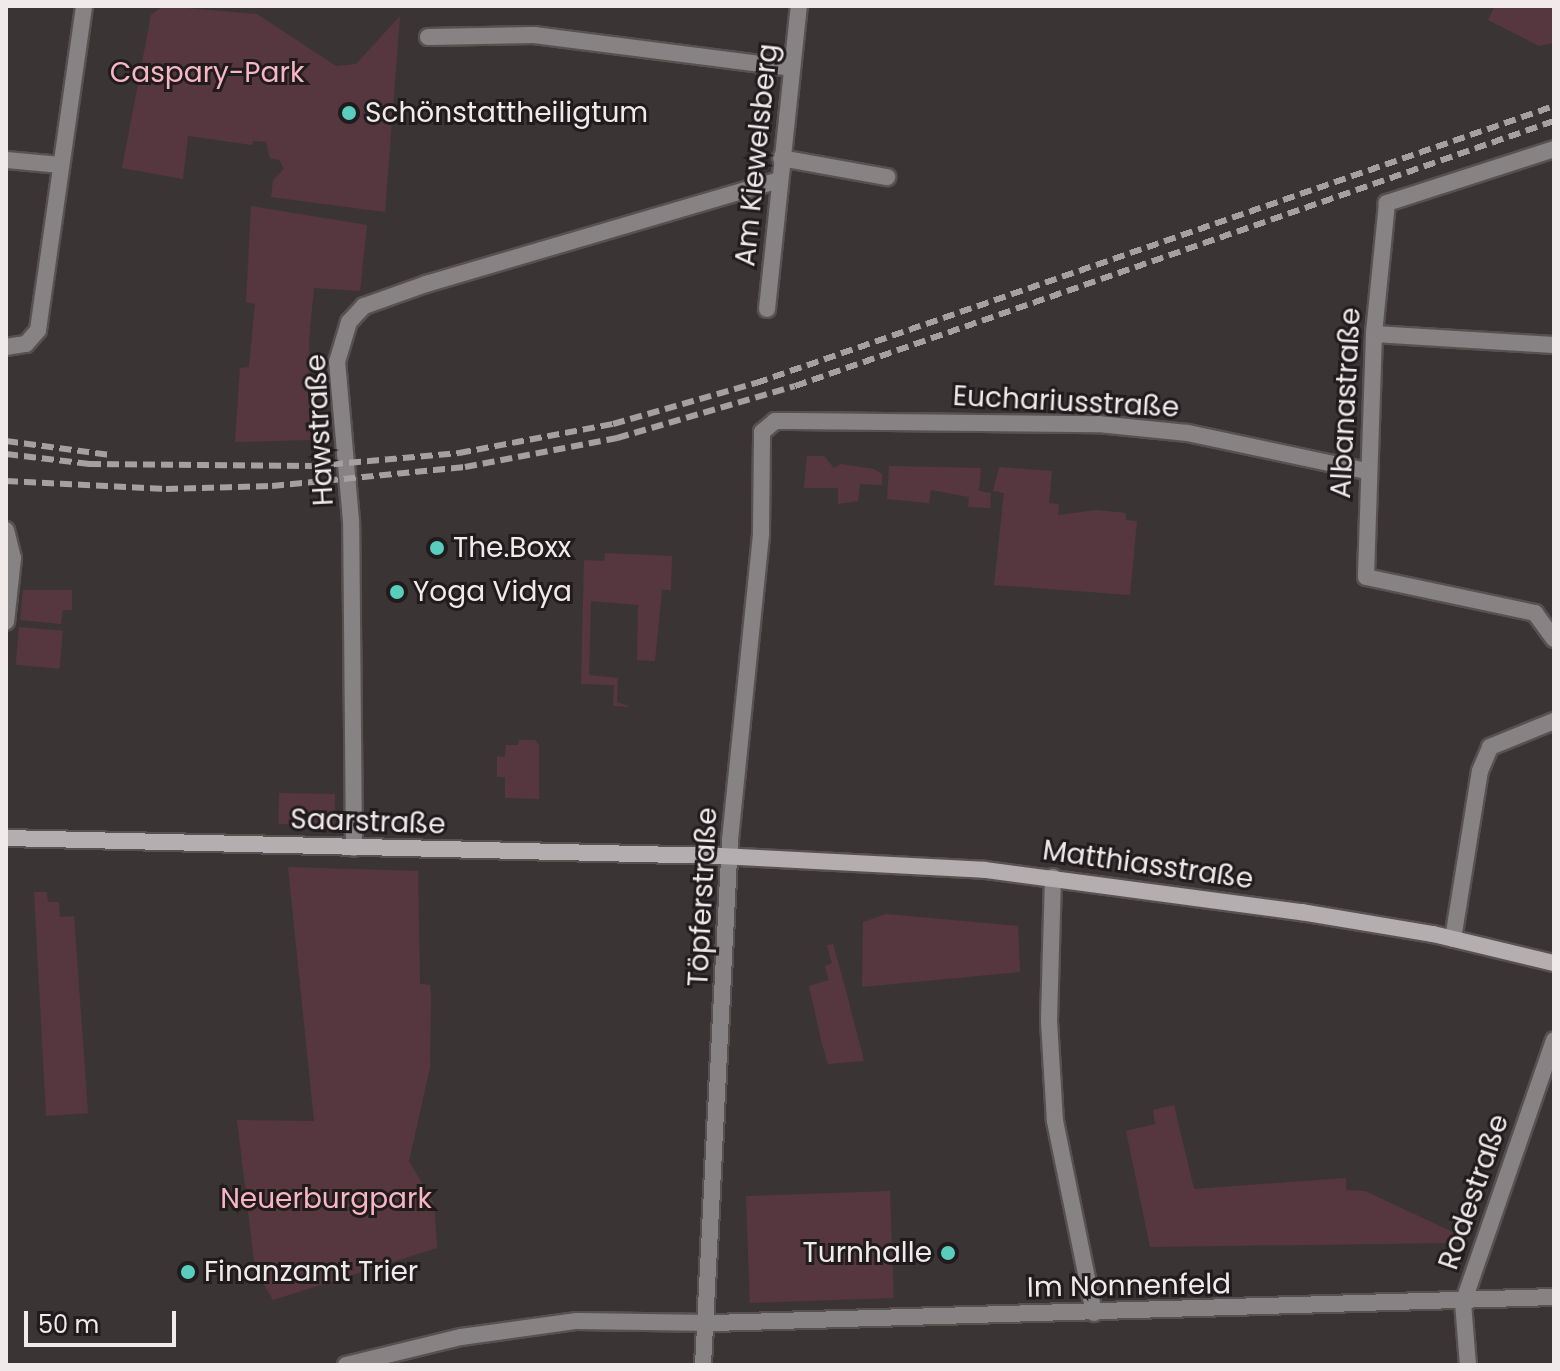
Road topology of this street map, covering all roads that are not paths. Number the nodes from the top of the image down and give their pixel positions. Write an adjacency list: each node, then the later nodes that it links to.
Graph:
1 (84, 6): 8 (street)
2 (799, 6): 4 (street, Am Kiewelsberg)
3 (428, 37): 4 (street)
4 (791, 68): 6 (street, Am Kiewelsberg)
5 (1554, 149): 12 (street, Albanastraße)
6 (781, 158): 9 (street); 10 (street, Am Kiewelsberg)
7 (6, 160): 8 (street)
8 (61, 165): 14 (street)
9 (887, 177)
10 (779, 180): 11 (street, Am Kiewelsberg); 22 (street, Hawstraße)
11 (767, 309)
12 (1374, 334): 13 (street); 16 (street, Albanastraße)
13 (1554, 345)
14 (6, 347)
15 (762, 432): 16 (street, Euchariusstraße); 23 (street, Töpferstraße)
16 (1367, 471): 19 (street, Albanastraße)
17 (6, 530): 18 (street)
18 (6, 622)
19 (1554, 639)
20 (1554, 721): 25 (street)
21 (6, 838): 22 (main road, Saarstraße)
22 (354, 848): 23 (main road, Saarstraße)
23 (729, 856): 24 (main road, Matthiasstraße); 31 (street, Töpferstraße)
24 (1053, 877): 25 (main road, Matthiasstraße); 30 (street)
25 (1453, 939): 26 (main road, Matthiasstraße)
26 (1554, 963)
27 (1554, 1040): 29 (street, Rodestraße)
28 (1554, 1297): 29 (street, Im Nonnenfeld)
29 (1463, 1303): 30 (street, Im Nonnenfeld); 34 (street, Rodestraße)
30 (1094, 1313): 31 (street, Im Nonnenfeld)
31 (706, 1322): 32 (street, Im Nonnenfeld); 33 (street, Töpferstraße)
32 (346, 1365)
33 (703, 1365)
34 (1468, 1365)

